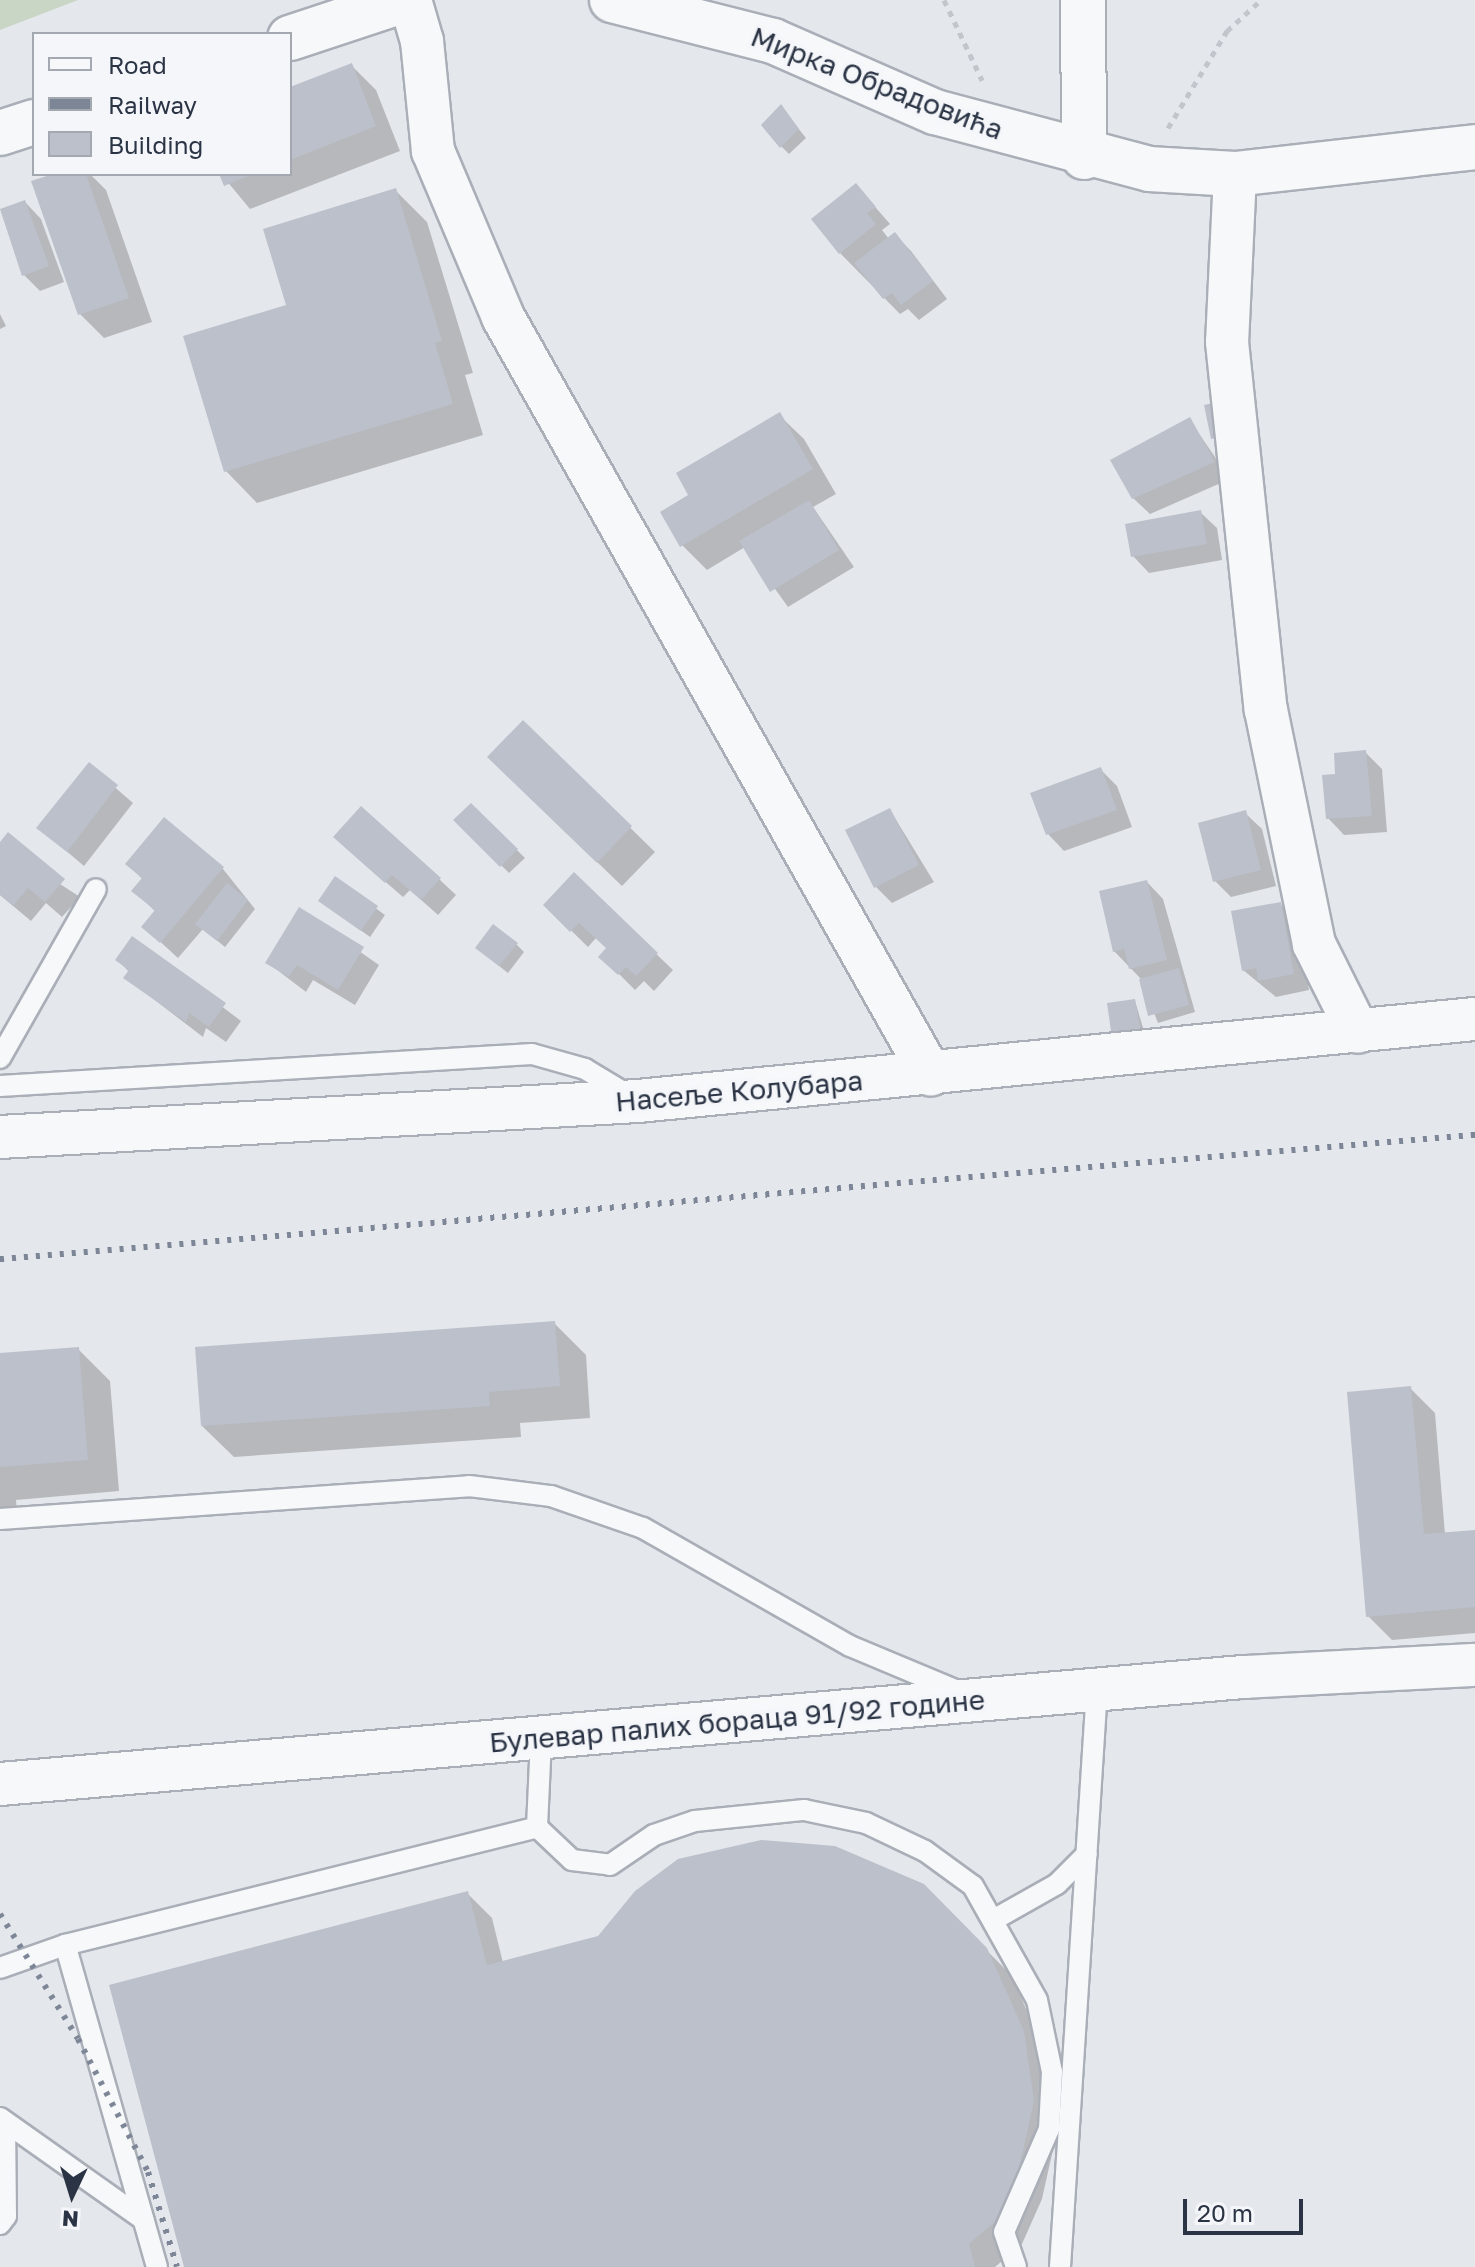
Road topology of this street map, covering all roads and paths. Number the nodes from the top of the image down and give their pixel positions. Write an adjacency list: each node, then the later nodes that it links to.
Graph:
1 (408, 0): 6 (street); 18 (street)
2 (612, 0): 9 (street, Мирка Обрадовића)
3 (944, 0): 9 (path)
4 (1261, 0): 12 (path)
5 (1083, 13): 11 (street)
6 (292, 37)
7 (32, 123): 8 (street)
8 (0, 133)
9 (1010, 134): 11 (street, Мирка Обрадовића)
10 (1475, 147): 13 (street, Мирка Обрадовића)
11 (1084, 157): 12 (street, Мирка Обрадовића)
12 (1149, 169): 13 (street, Мирка Обрадовића)
13 (1235, 174): 16 (street)
14 (96, 889): 17 (lane)
15 (1475, 1019): 16 (street, Насеље Колубара)
16 (1358, 1032): 18 (street, Насеље Колубара)
17 (0, 1058)
18 (931, 1075): 20 (street, Насеље Колубара)
19 (0, 1086): 20 (lane)
20 (638, 1101): 21 (street, Насеље Колубара)
21 (0, 1137)
22 (0, 1519): 25 (lane)
23 (1475, 1665): 24 (street, Булевар палих бораца 91/92 године)
24 (1097, 1689): 25 (street, Булевар палих бораца 91/92 године); 29 (lane)
25 (978, 1700): 26 (street, Булевар палих бораца 91/92 године)
26 (541, 1738): 27 (street, Булевар палих бораца 91/92 године); 28 (lane)
27 (0, 1784)
28 (537, 1827): 30 (lane); 31 (lane)
29 (1087, 1854): 30 (lane); 38 (lane)
30 (995, 1919): 37 (lane)
31 (65, 1945): 32 (lane); 34 (lane)
32 (0, 1968)
33 (2, 2121): 34 (lane); 35 (lane)
34 (144, 2220): 36 (lane)
35 (0, 2224)
36 (157, 2267)
37 (1016, 2267)
38 (1060, 2267)

